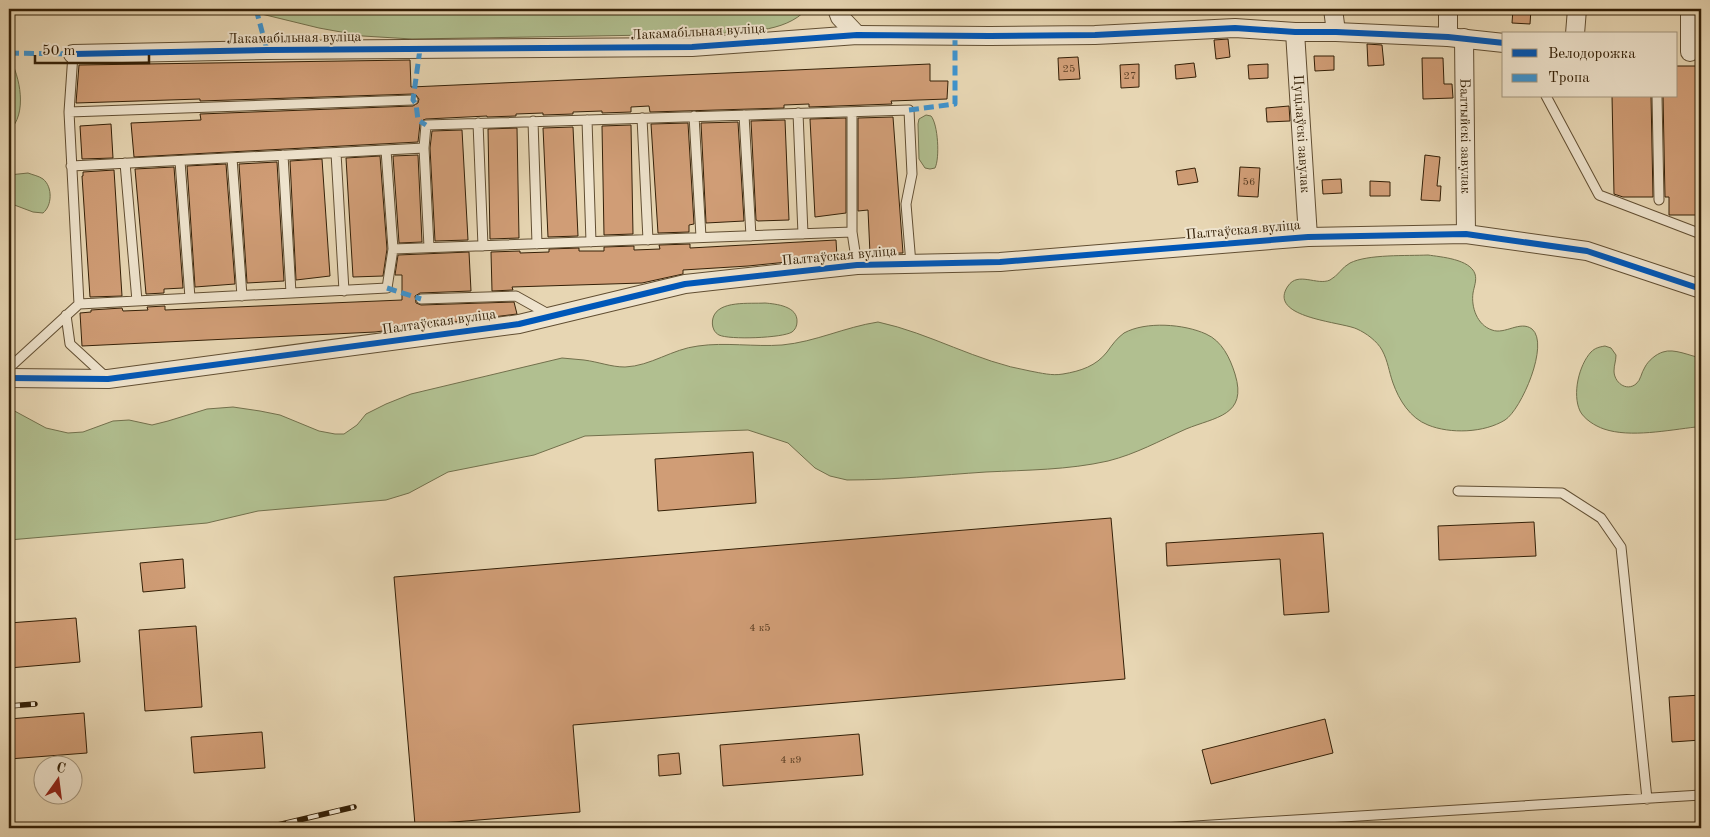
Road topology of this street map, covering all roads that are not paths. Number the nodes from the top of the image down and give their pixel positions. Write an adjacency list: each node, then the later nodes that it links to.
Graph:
1 (837, 9): 9 (street)
2 (1333, 9): 7 (street)
3 (1448, 9): 10 (street, Балтыйскі завулак)
4 (1577, 9): 8 (street)
5 (1690, 9): 12 (street)
6 (1295, 32): 7 (street, Лакамабільная вуліца); 9 (street, Лакамабільная вуліца); 41 (street, Пуцілаўскі завулак)
7 (1336, 32): 10 (street, Лакамабільная вуліца)
8 (1575, 32)
9 (858, 35): 13 (street, Лакамабільная вуліца)
10 (1456, 37): 11 (street, Лакамабільная вуліца); 37 (street, Балтыйскі завулак)
11 (1502, 43)
12 (1689, 52)
13 (73, 54): 17 (lane)
14 (1547, 98): 38 (lane)
15 (1657, 98): 34 (lane)
16 (413, 100): 17 (lane)
17 (69, 112): 33 (lane)
18 (852, 112): 19 (lane); 35 (lane); 49 (lane)
19 (798, 114): 20 (lane); 36 (lane)
20 (744, 115): 21 (lane); 39 (lane)
21 (694, 116): 22 (lane); 40 (lane)
22 (642, 118): 23 (lane); 42 (lane)
23 (587, 120): 24 (lane); 43 (lane)
24 (533, 122): 25 (lane); 44 (lane)
25 (478, 123): 26 (lane); 45 (lane)
26 (424, 148): 27 (lane); 46 (lane)
27 (386, 150): 28 (lane); 47 (lane)
28 (336, 153): 29 (lane); 51 (lane)
29 (282, 155): 30 (lane); 52 (lane)
30 (232, 158): 31 (lane); 53 (lane)
31 (180, 160): 32 (lane); 54 (lane)
32 (125, 163): 33 (lane); 56 (lane)
33 (71, 166): 57 (lane)
34 (1659, 200)
35 (852, 232): 36 (lane); 48 (lane)
36 (803, 234): 39 (lane)
37 (1466, 234): 41 (street, Палтаўская вуліца); 50 (street, Палтаўская вуліца)
38 (1701, 234)
39 (751, 236): 40 (lane)
40 (701, 237): 42 (lane)
41 (1308, 237): 49 (street, Палтаўская вуліца)
42 (648, 240): 43 (lane)
43 (592, 242): 44 (lane)
44 (537, 244): 45 (lane)
45 (483, 246): 46 (lane)
46 (429, 247): 47 (lane)
47 (393, 249): 51 (lane)
48 (857, 264): 49 (street, Палтаўская вуліца); 59 (street, Палтаўская вуліца)
49 (911, 264)
50 (1701, 289)
51 (344, 291): 52 (lane)
52 (291, 293): 53 (lane)
53 (242, 296): 54 (lane)
54 (190, 298): 56 (lane)
55 (421, 299): 59 (lane)
56 (137, 301): 57 (lane)
57 (79, 304): 58 (lane)
58 (66, 315): 60 (lane); 62 (lane)
59 (553, 316): 62 (street, Палтаўская вуліца)
60 (9, 368)
61 (9, 378): 62 (street, Палтаўская вуліца)
62 (108, 379)
63 (1458, 491): 65 (lane)
64 (1701, 795): 65 (lane)
65 (1647, 799): 66 (lane)
66 (1163, 828)

